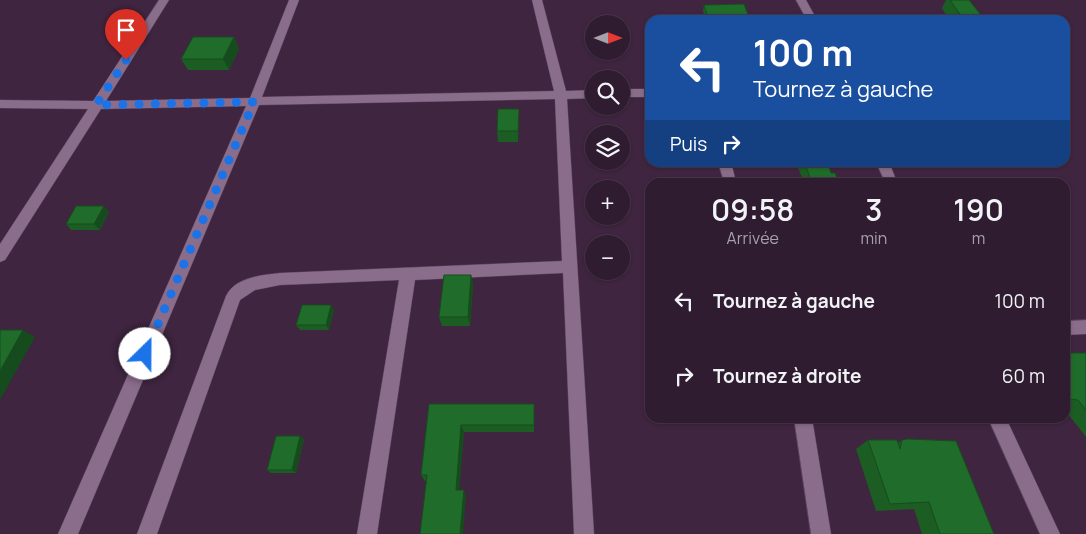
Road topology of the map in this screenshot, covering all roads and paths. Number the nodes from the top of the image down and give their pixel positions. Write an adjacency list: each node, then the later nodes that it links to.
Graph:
1 (164, 0): 12 (street)
2 (294, 0): 10 (street)
3 (537, 0): 9 (street)
4 (801, 0): 5 (street)
5 (809, 15)
6 (630, 93): 7 (street)
7 (645, 93)
8 (585, 94): 9 (street)
9 (561, 95): 10 (street); 16 (street)
10 (254, 102): 12 (street); 22 (street)
11 (0, 104): 12 (street)
12 (96, 105): 14 (street)
13 (0, 230): 14 (street)
14 (17, 230): 15 (street)
15 (0, 256)
16 (570, 267): 17 (street); 25 (street)
17 (408, 274): 23 (street); 24 (street)
18 (1086, 327): 19 (street)
19 (1070, 328)
20 (804, 423): 26 (street)
21 (999, 423): 27 (street)
22 (68, 534)
23 (147, 534)
24 (367, 534)
25 (584, 534)
26 (821, 534)
27 (1050, 534)

